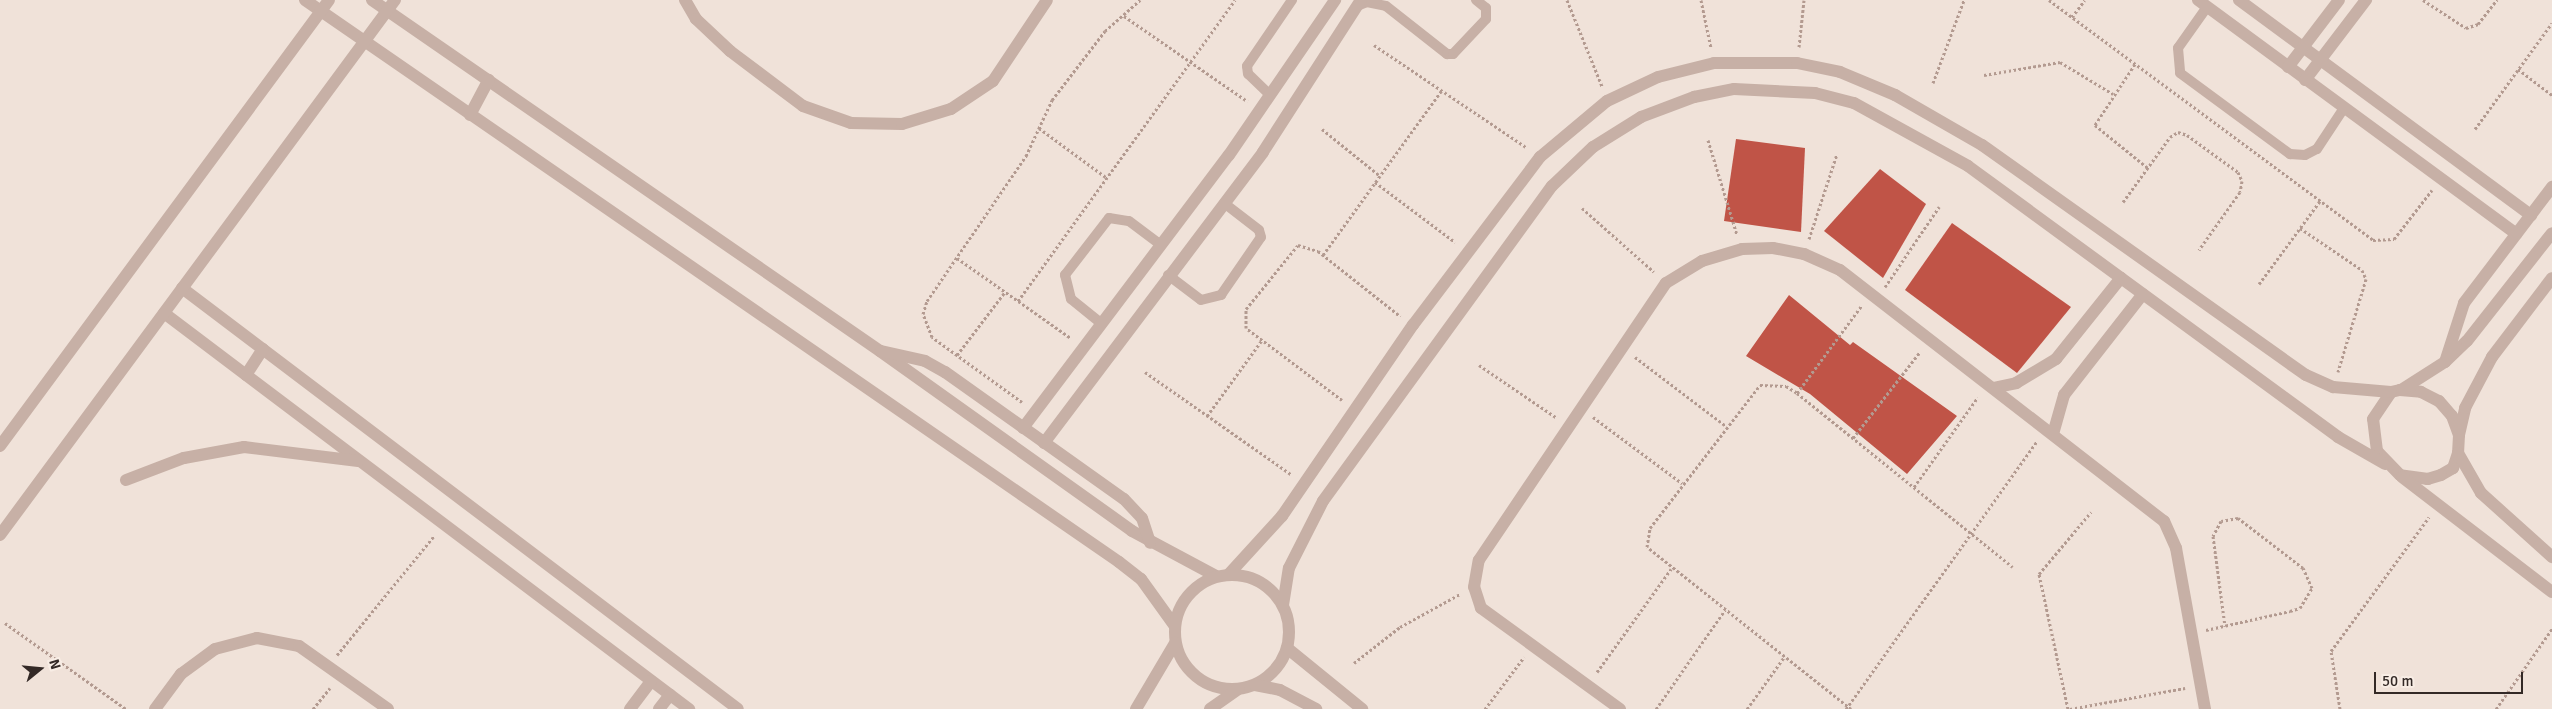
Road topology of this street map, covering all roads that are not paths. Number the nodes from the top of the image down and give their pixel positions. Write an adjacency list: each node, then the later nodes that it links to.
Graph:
1 (305, 0): 15 (street)
2 (329, 0): 15 (street)
3 (372, 0): 13 (street)
4 (685, 0): 5 (street)
5 (1047, 0)
6 (1292, 0): 22 (lane)
7 (1476, 0): 14 (lane)
8 (2240, 0): 17 (street)
9 (2339, 0): 17 (street)
10 (2366, 0): 18 (street)
11 (1331, 1): 14 (street); 22 (street)
12 (2202, 3): 19 (street); 23 (lane)
13 (391, 5): 16 (street); 20 (street)
14 (1356, 8): 26 (street)
15 (320, 11): 16 (street); 48 (street)
16 (364, 42): 24 (street); 34 (street)
17 (2303, 47): 18 (street); 19 (street)
18 (2321, 60): 21 (street); 27 (street)
19 (2288, 67): 21 (street)
20 (489, 80): 24 (street); 39 (street)
21 (2306, 80): 23 (street)
22 (1270, 95): 30 (street)
23 (2344, 108): 29 (street)
24 (470, 115): 61 (street)
25 (2552, 187): 27 (street)
26 (1224, 202): 31 (street); 31 (lane)
27 (2531, 215): 29 (street)
28 (2552, 233): 40 (street)
29 (2516, 234): 40 (street)
30 (1161, 245): 37 (street); 37 (lane)
31 (1168, 275): 47 (street)
32 (2120, 278): 35 (street); 42 (street); 60 (street)
33 (2552, 278): 46 (street)
34 (182, 288): 36 (street); 38 (street)
35 (2143, 294): 45 (street); 51 (street)
36 (164, 313): 41 (street); 54 (street)
37 (1102, 324): 44 (street)
38 (263, 349): 41 (street); 73 (street)
39 (880, 351): 44 (street); 55 (street)
40 (2445, 362): 43 (street)
41 (246, 375): 50 (street)
42 (1990, 386): 45 (street); 78 (street)
43 (2396, 391): 46 (street); 51 (street); 57 (street)
44 (1023, 428): 47 (street)
45 (2049, 431): 79 (street)
46 (2459, 435): 49 (street)
47 (1044, 443): 55 (street)
48 (0, 446)
49 (2458, 453): 52 (street); 56 (street)
50 (362, 462): 53 (street); 64 (street)
51 (2385, 464): 52 (street)
52 (2400, 475): 59 (street)
53 (126, 480)
54 (0, 535)
55 (1150, 543): 58 (street)
56 (2552, 557)
57 (1229, 574): 58 (street); 60 (street)
58 (1216, 576): 61 (street)
59 (2552, 592)
60 (1283, 605): 63 (street)
61 (1174, 625): 62 (street)
62 (1175, 643): 66 (street); 74 (street)
63 (1287, 648): 65 (street); 77 (street)
64 (651, 680): 67 (street); 70 (street)
65 (1255, 685): 66 (street); 76 (street)
66 (1239, 689): 75 (street)
67 (670, 695): 71 (street); 72 (street)
68 (155, 709): 69 (street)
69 (388, 709)
70 (630, 709)
71 (660, 709)
72 (689, 709)
73 (738, 709)
74 (1136, 709)
75 (1210, 709)
76 (1316, 709)
77 (1362, 709)
78 (1620, 709)
79 (2205, 709)

